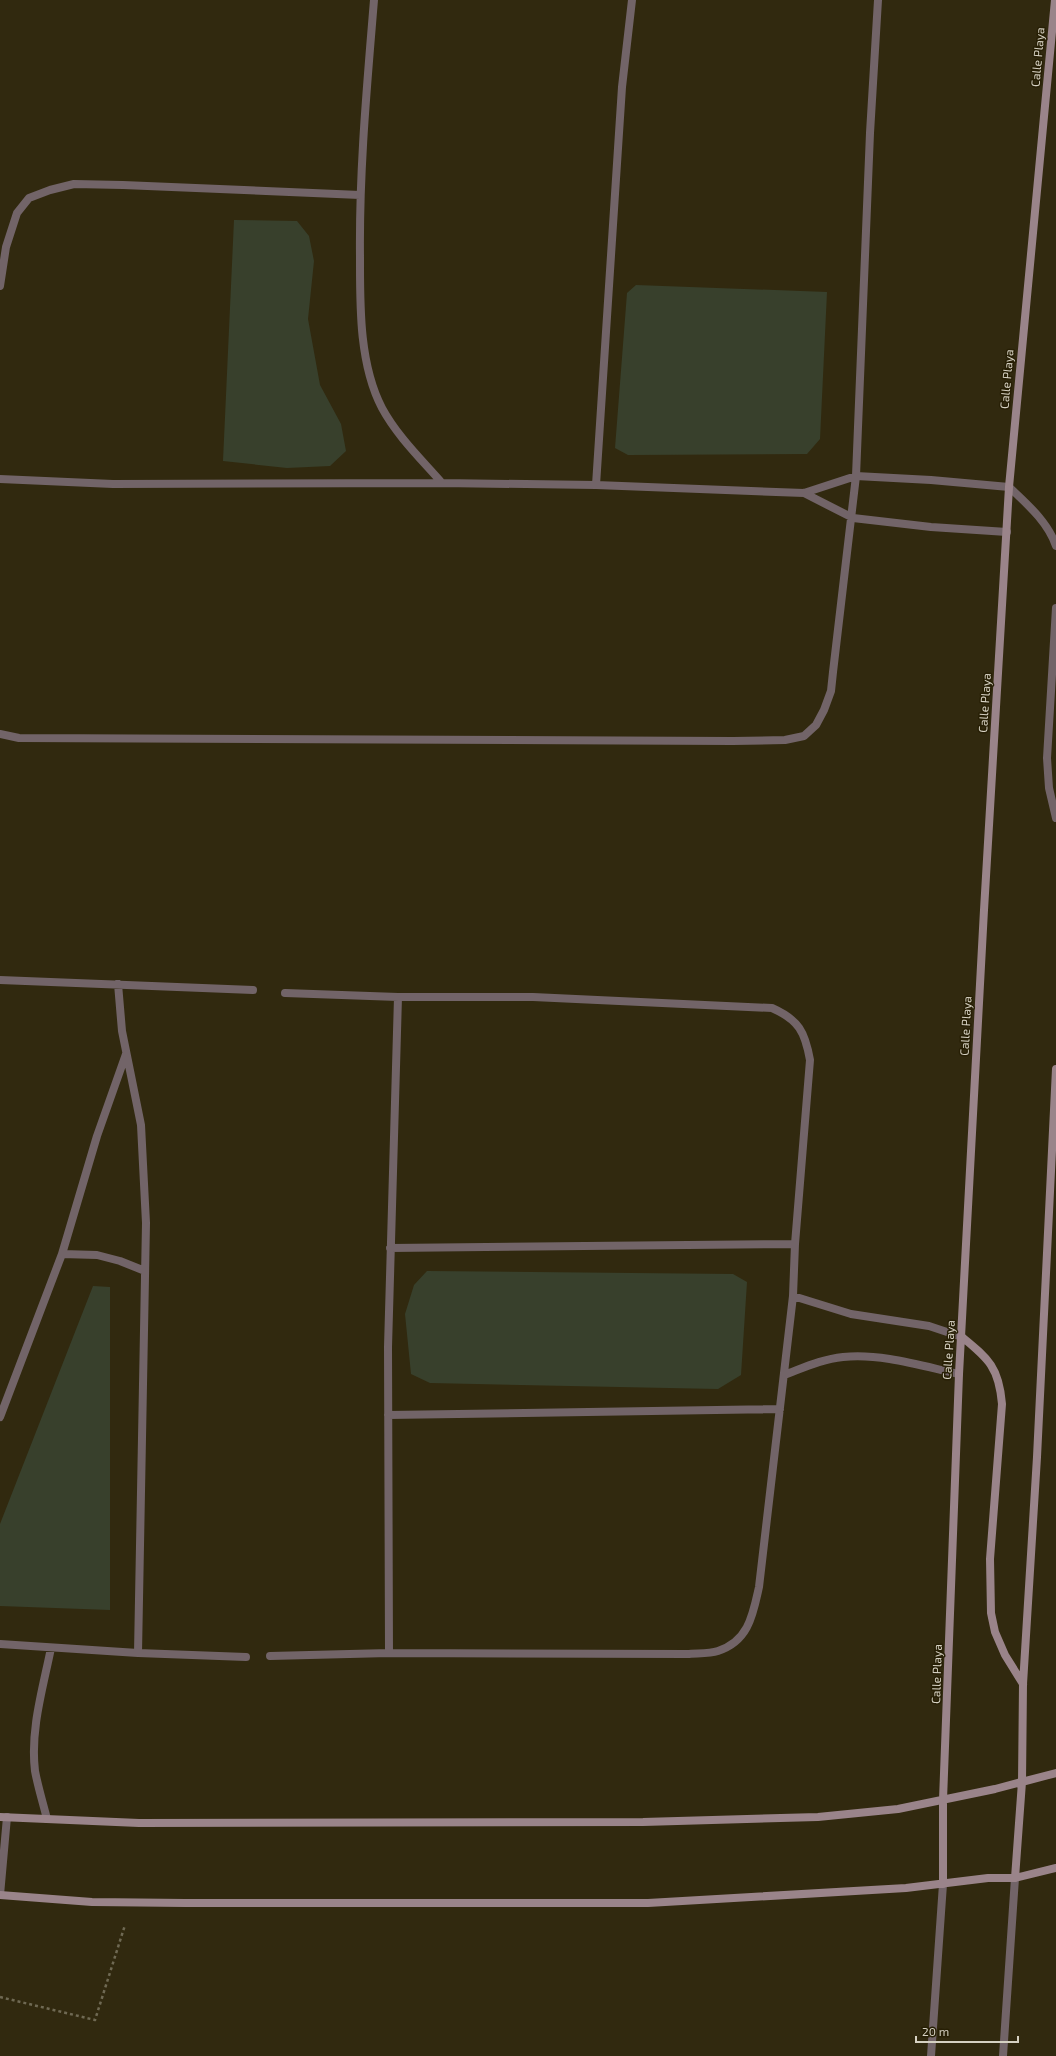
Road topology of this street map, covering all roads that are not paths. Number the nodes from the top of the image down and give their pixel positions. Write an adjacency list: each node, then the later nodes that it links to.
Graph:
1 (374, 0): 5 (street)
2 (632, 0): 10 (street)
3 (878, 0): 7 (street)
4 (1056, 0): 11 (street, Calle Playa)
5 (360, 195): 6 (street); 9 (street)
6 (0, 286)
7 (856, 476): 11 (street); 12 (street); 13 (street)
8 (0, 479): 9 (street)
9 (442, 483): 10 (street)
10 (596, 485): 12 (street)
11 (1009, 487): 14 (street, Calle Playa); 15 (street)
12 (804, 492): 13 (street)
13 (853, 518): 14 (street); 17 (street)
14 (1007, 532): 31 (street, Calle Playa)
15 (1056, 546)
16 (1056, 608): 18 (street)
17 (0, 734)
18 (1056, 818)
19 (0, 980): 20 (street)
20 (118, 984): 21 (street); 24 (street)
21 (254, 990)
22 (285, 993): 23 (street)
23 (398, 997): 26 (street); 27 (street)
24 (126, 1053): 28 (street); 29 (street)
25 (1056, 1069): 43 (street)
26 (795, 1244): 27 (street); 30 (street)
27 (390, 1248): 35 (street)
28 (62, 1254): 29 (street); 36 (street)
29 (145, 1271): 39 (street)
30 (793, 1296): 31 (street); 33 (street)
31 (962, 1337): 32 (street, Calle Playa); 43 (street)
32 (959, 1374): 33 (street); 46 (street, Calle Playa)
33 (784, 1375): 34 (street)
34 (780, 1409): 35 (street); 40 (street)
35 (388, 1414): 40 (street)
36 (0, 1417)
37 (0, 1644): 38 (street)
38 (51, 1648): 39 (street); 48 (street)
39 (138, 1653): 42 (street)
40 (390, 1653): 41 (street)
41 (270, 1656)
42 (246, 1657)
43 (1023, 1684): 45 (street)
44 (1056, 1773): 45 (street)
45 (1022, 1782): 46 (street); 50 (street)
46 (943, 1800): 48 (street); 51 (street, Calle Playa)
47 (4, 1817): 48 (street); 52 (street)
48 (47, 1819)
49 (1056, 1868): 50 (street)
50 (1015, 1878): 51 (street); 54 (street)
51 (943, 1884): 52 (street); 53 (street, Calle Playa)
52 (0, 1895)
53 (931, 2056)
54 (1003, 2056)

